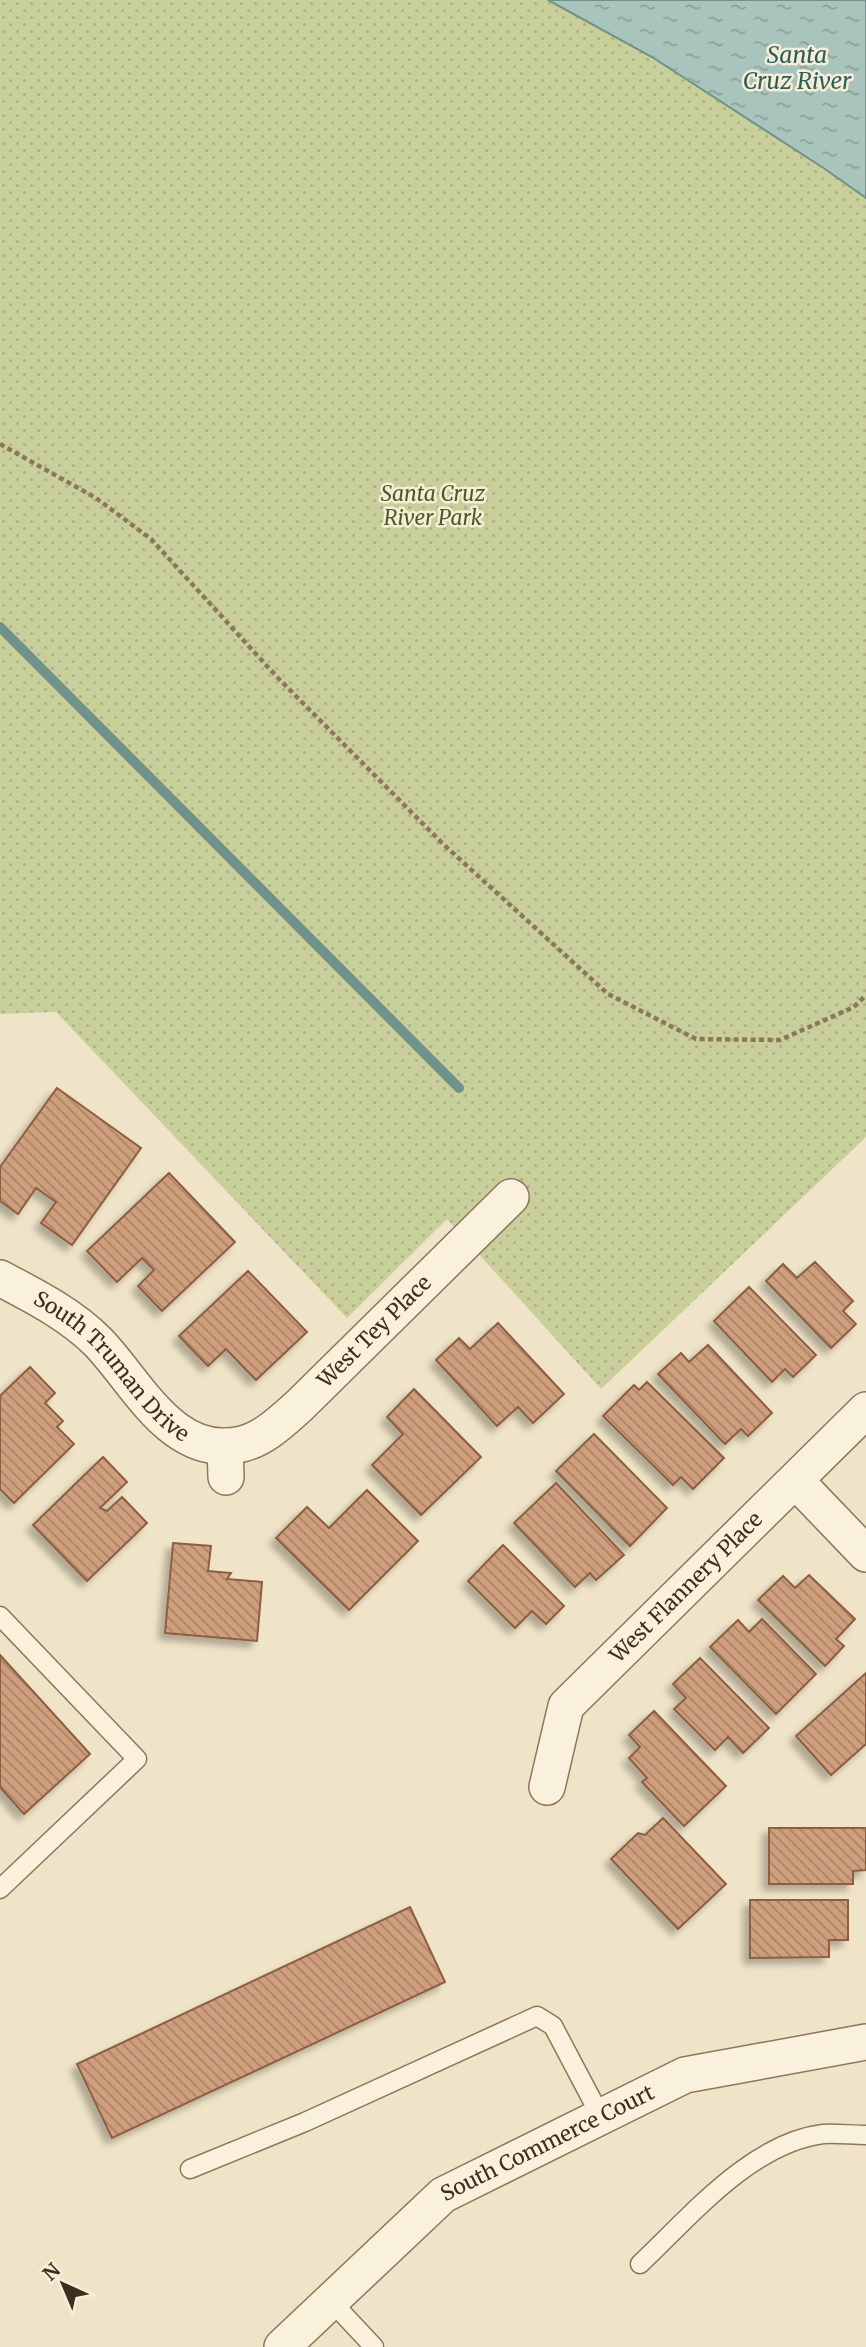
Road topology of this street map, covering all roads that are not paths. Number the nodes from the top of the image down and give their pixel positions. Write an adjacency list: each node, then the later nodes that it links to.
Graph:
1 (511, 1197): 4 (street, West Tey Place)
2 (0, 1278): 4 (street, South Truman Drive)
3 (866, 1410): 5 (street, West Flannery Place)
4 (226, 1461)
5 (796, 1480): 6 (street); 8 (street, West Flannery Place)
6 (866, 1554)
7 (0, 1616): 9 (lane)
8 (547, 1787)
9 (0, 1889)
10 (866, 2042): 11 (street, South Commerce Court)
11 (600, 2117): 13 (lane); 15 (street, South Commerce Court)
12 (866, 2135): 14 (lane)
13 (190, 2169)
14 (640, 2264)
15 (331, 2301): 16 (street, South Commerce Court); 17 (lane)
16 (282, 2347)
17 (374, 2347)

